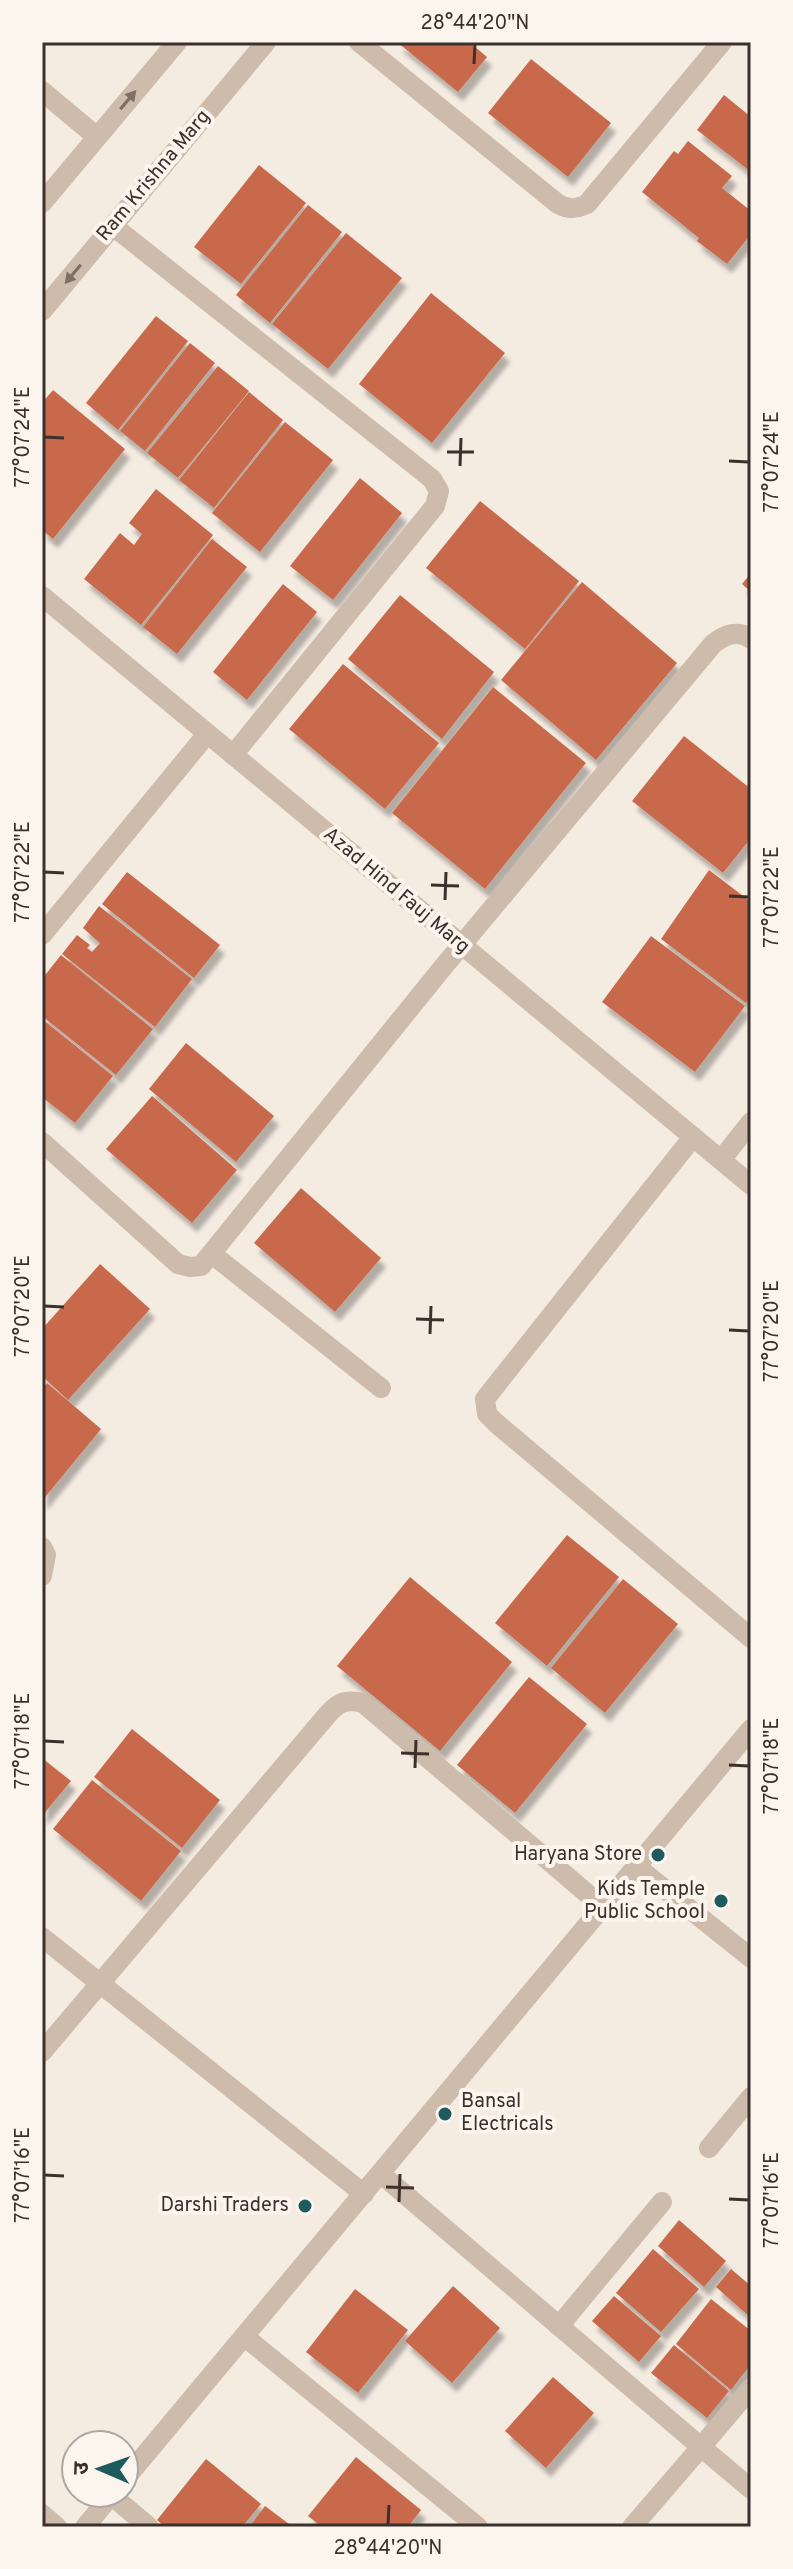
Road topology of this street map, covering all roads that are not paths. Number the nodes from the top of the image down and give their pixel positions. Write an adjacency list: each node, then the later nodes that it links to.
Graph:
1 (177, 42): 6 (street, one-way to 1)
2 (266, 42): 8 (street, Ram Krishna Marg)
3 (359, 42): 4 (street)
4 (722, 42)
5 (42, 91): 6 (street)
6 (97, 137): 7 (street)
7 (42, 203)
8 (113, 226): 9 (street, Ram Krishna Marg, one-way to 9); 13 (street)
9 (42, 311)
10 (42, 596): 12 (street, Azad Hind Fauj Marg)
11 (751, 639): 15 (street)
12 (207, 734): 13 (street, Azad Hind Fauj Marg); 14 (street)
13 (233, 755): 15 (street, Azad Hind Fauj Marg)
14 (42, 935)
15 (462, 945): 17 (street, Azad Hind Fauj Marg); 21 (street)
16 (751, 1122): 19 (street)
17 (693, 1137): 19 (street, Azad Hind Fauj Marg); 25 (street)
18 (42, 1142): 21 (street)
19 (721, 1160): 20 (street, Azad Hind Fauj Marg)
20 (751, 1185)
21 (212, 1254): 22 (street)
22 (381, 1388)
23 (42, 1547): 24 (street)
24 (42, 1576)
25 (751, 1638)
26 (751, 1729): 27 (street)
27 (637, 1867): 28 (street); 30 (street)
28 (603, 1907): 31 (street); 35 (street)
29 (42, 1937): 31 (street)
30 (751, 1958)
31 (100, 1983): 32 (street); 36 (street)
32 (42, 2052)
33 (751, 2097): 34 (street)
34 (709, 2148)
35 (381, 2174): 36 (street); 38 (street)
36 (364, 2194): 39 (street)
37 (662, 2202): 38 (street)
38 (559, 2326): 41 (street)
39 (245, 2337): 42 (street); 50 (street)
40 (751, 2388): 41 (street)
41 (701, 2447): 43 (street); 51 (street)
42 (140, 2462)
43 (751, 2489)
44 (100, 2509): 48 (street)
45 (133, 2509): 49 (street)
46 (42, 2514): 47 (street)
47 (57, 2527)
48 (85, 2527)
49 (149, 2527)
50 (478, 2527)
51 (632, 2527)

